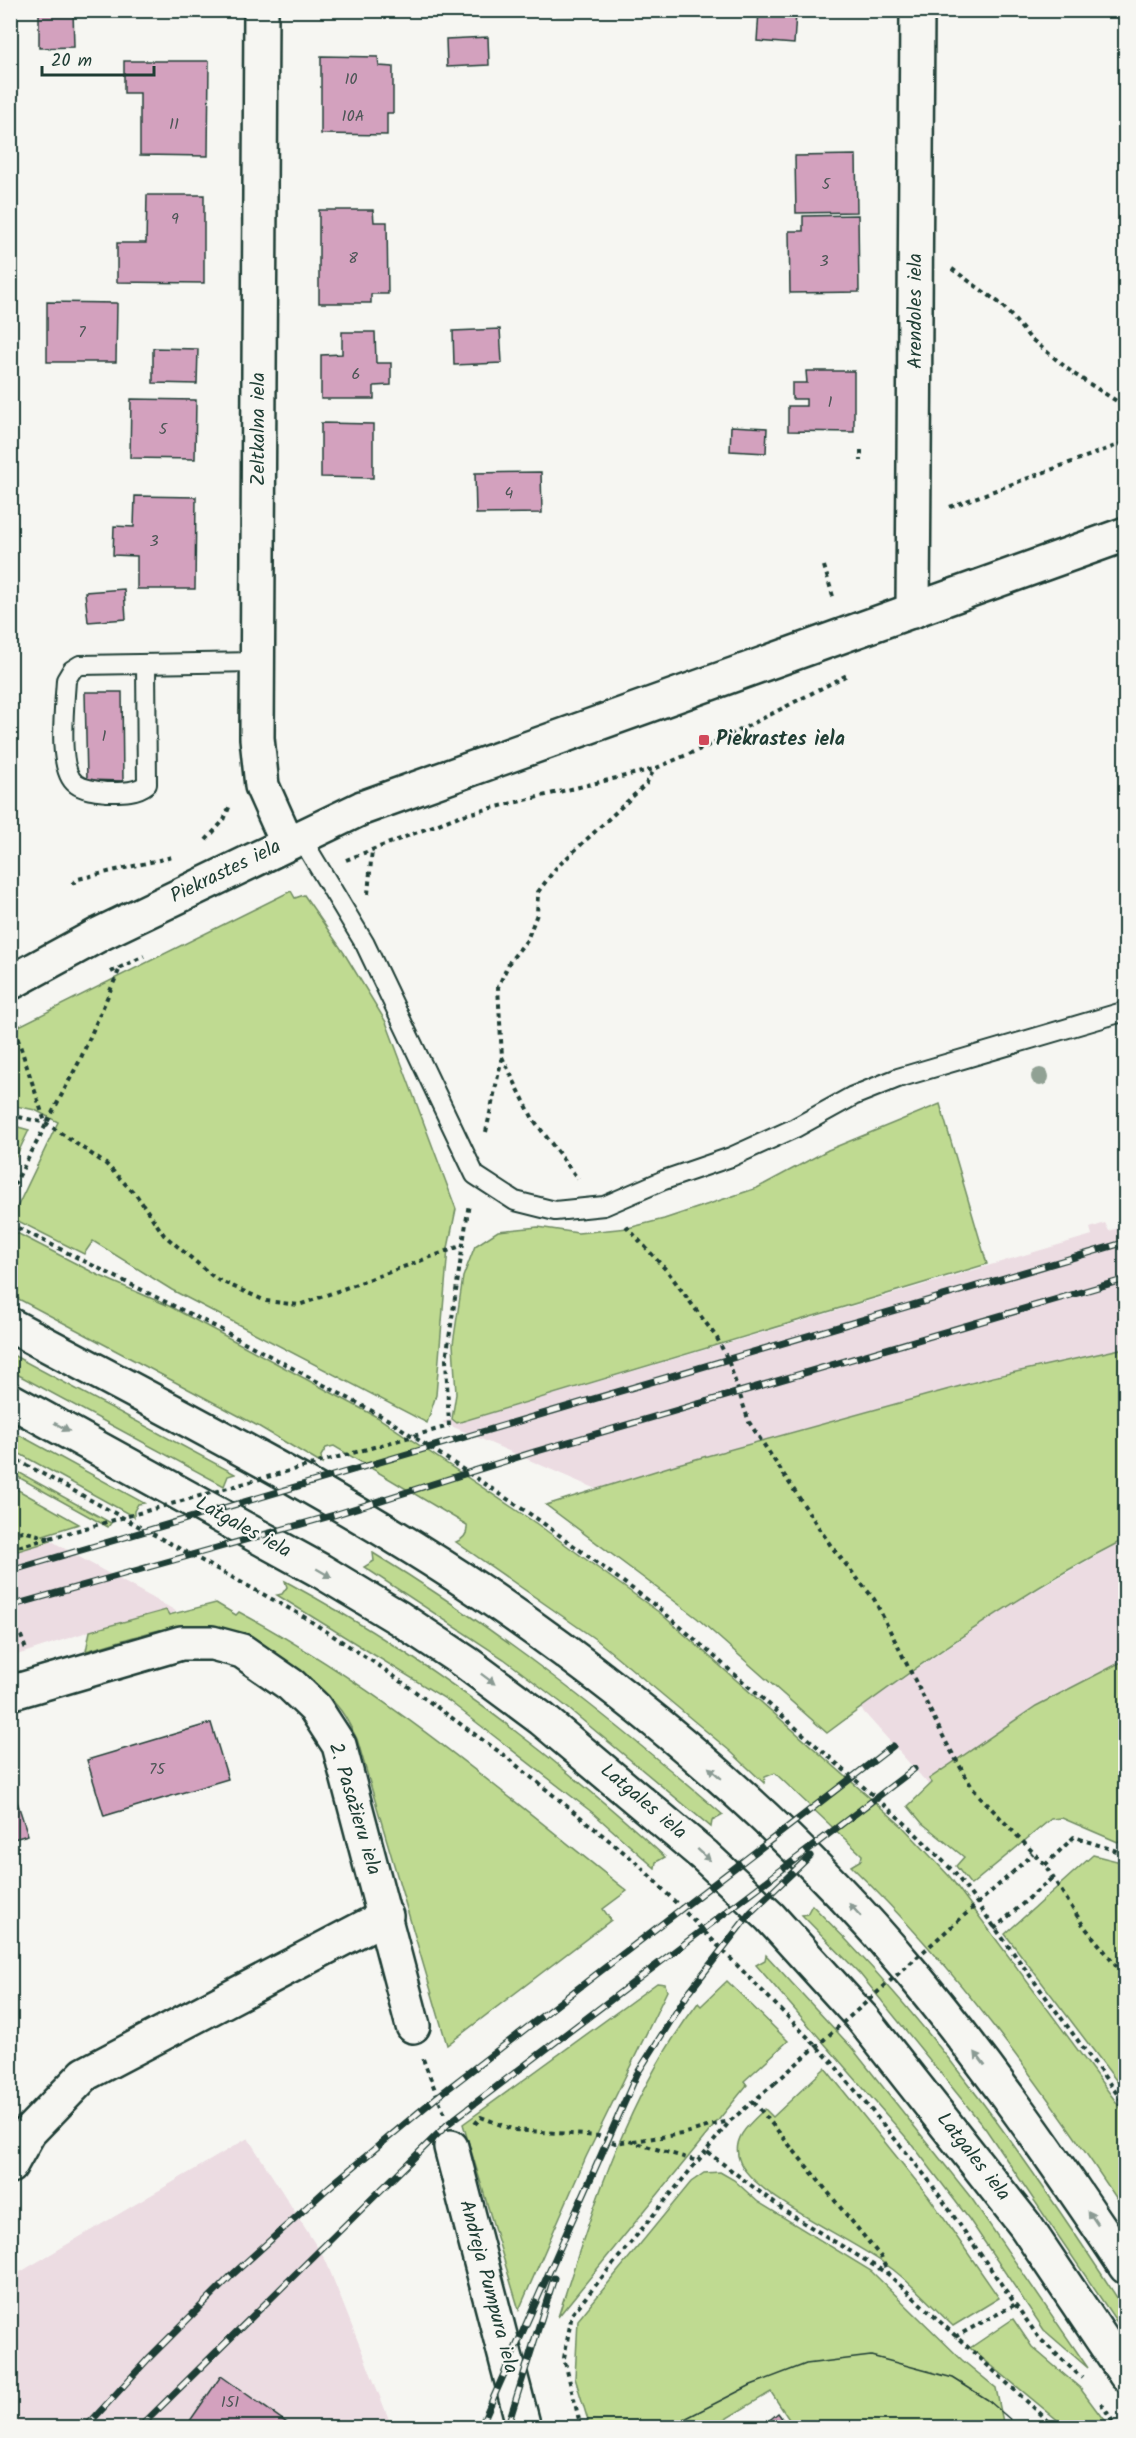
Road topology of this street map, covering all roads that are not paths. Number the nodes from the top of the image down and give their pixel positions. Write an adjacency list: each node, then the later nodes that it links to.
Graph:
1 (261, 10): 5 (street, Zeltkalna iela)
2 (917, 10): 4 (street, Arendoles iela)
3 (1125, 534): 4 (street, Piekrastes iela)
4 (913, 611): 7 (street, Piekrastes iela)
5 (257, 662): 6 (lane); 7 (street, Zeltkalna iela)
6 (146, 664): 6 (lane)
7 (294, 839): 8 (street, Piekrastes iela); 9 (lane)
8 (10, 983)
9 (1125, 1011)
10 (10, 1325): 17 (street, one-way to 10)
11 (10, 1400): 18 (street, Latgales iela, one-way to 18)
12 (10, 1693): 13 (street, 2. Pasažieru iela)
13 (386, 1916): 14 (street, 2. Pasažieru iela); 16 (street)
14 (413, 2026)
15 (451, 2147): 19 (street, Andreja Pumpura iela)
16 (10, 2166)
17 (1125, 2267)
18 (1125, 2375)
19 (524, 2427)

